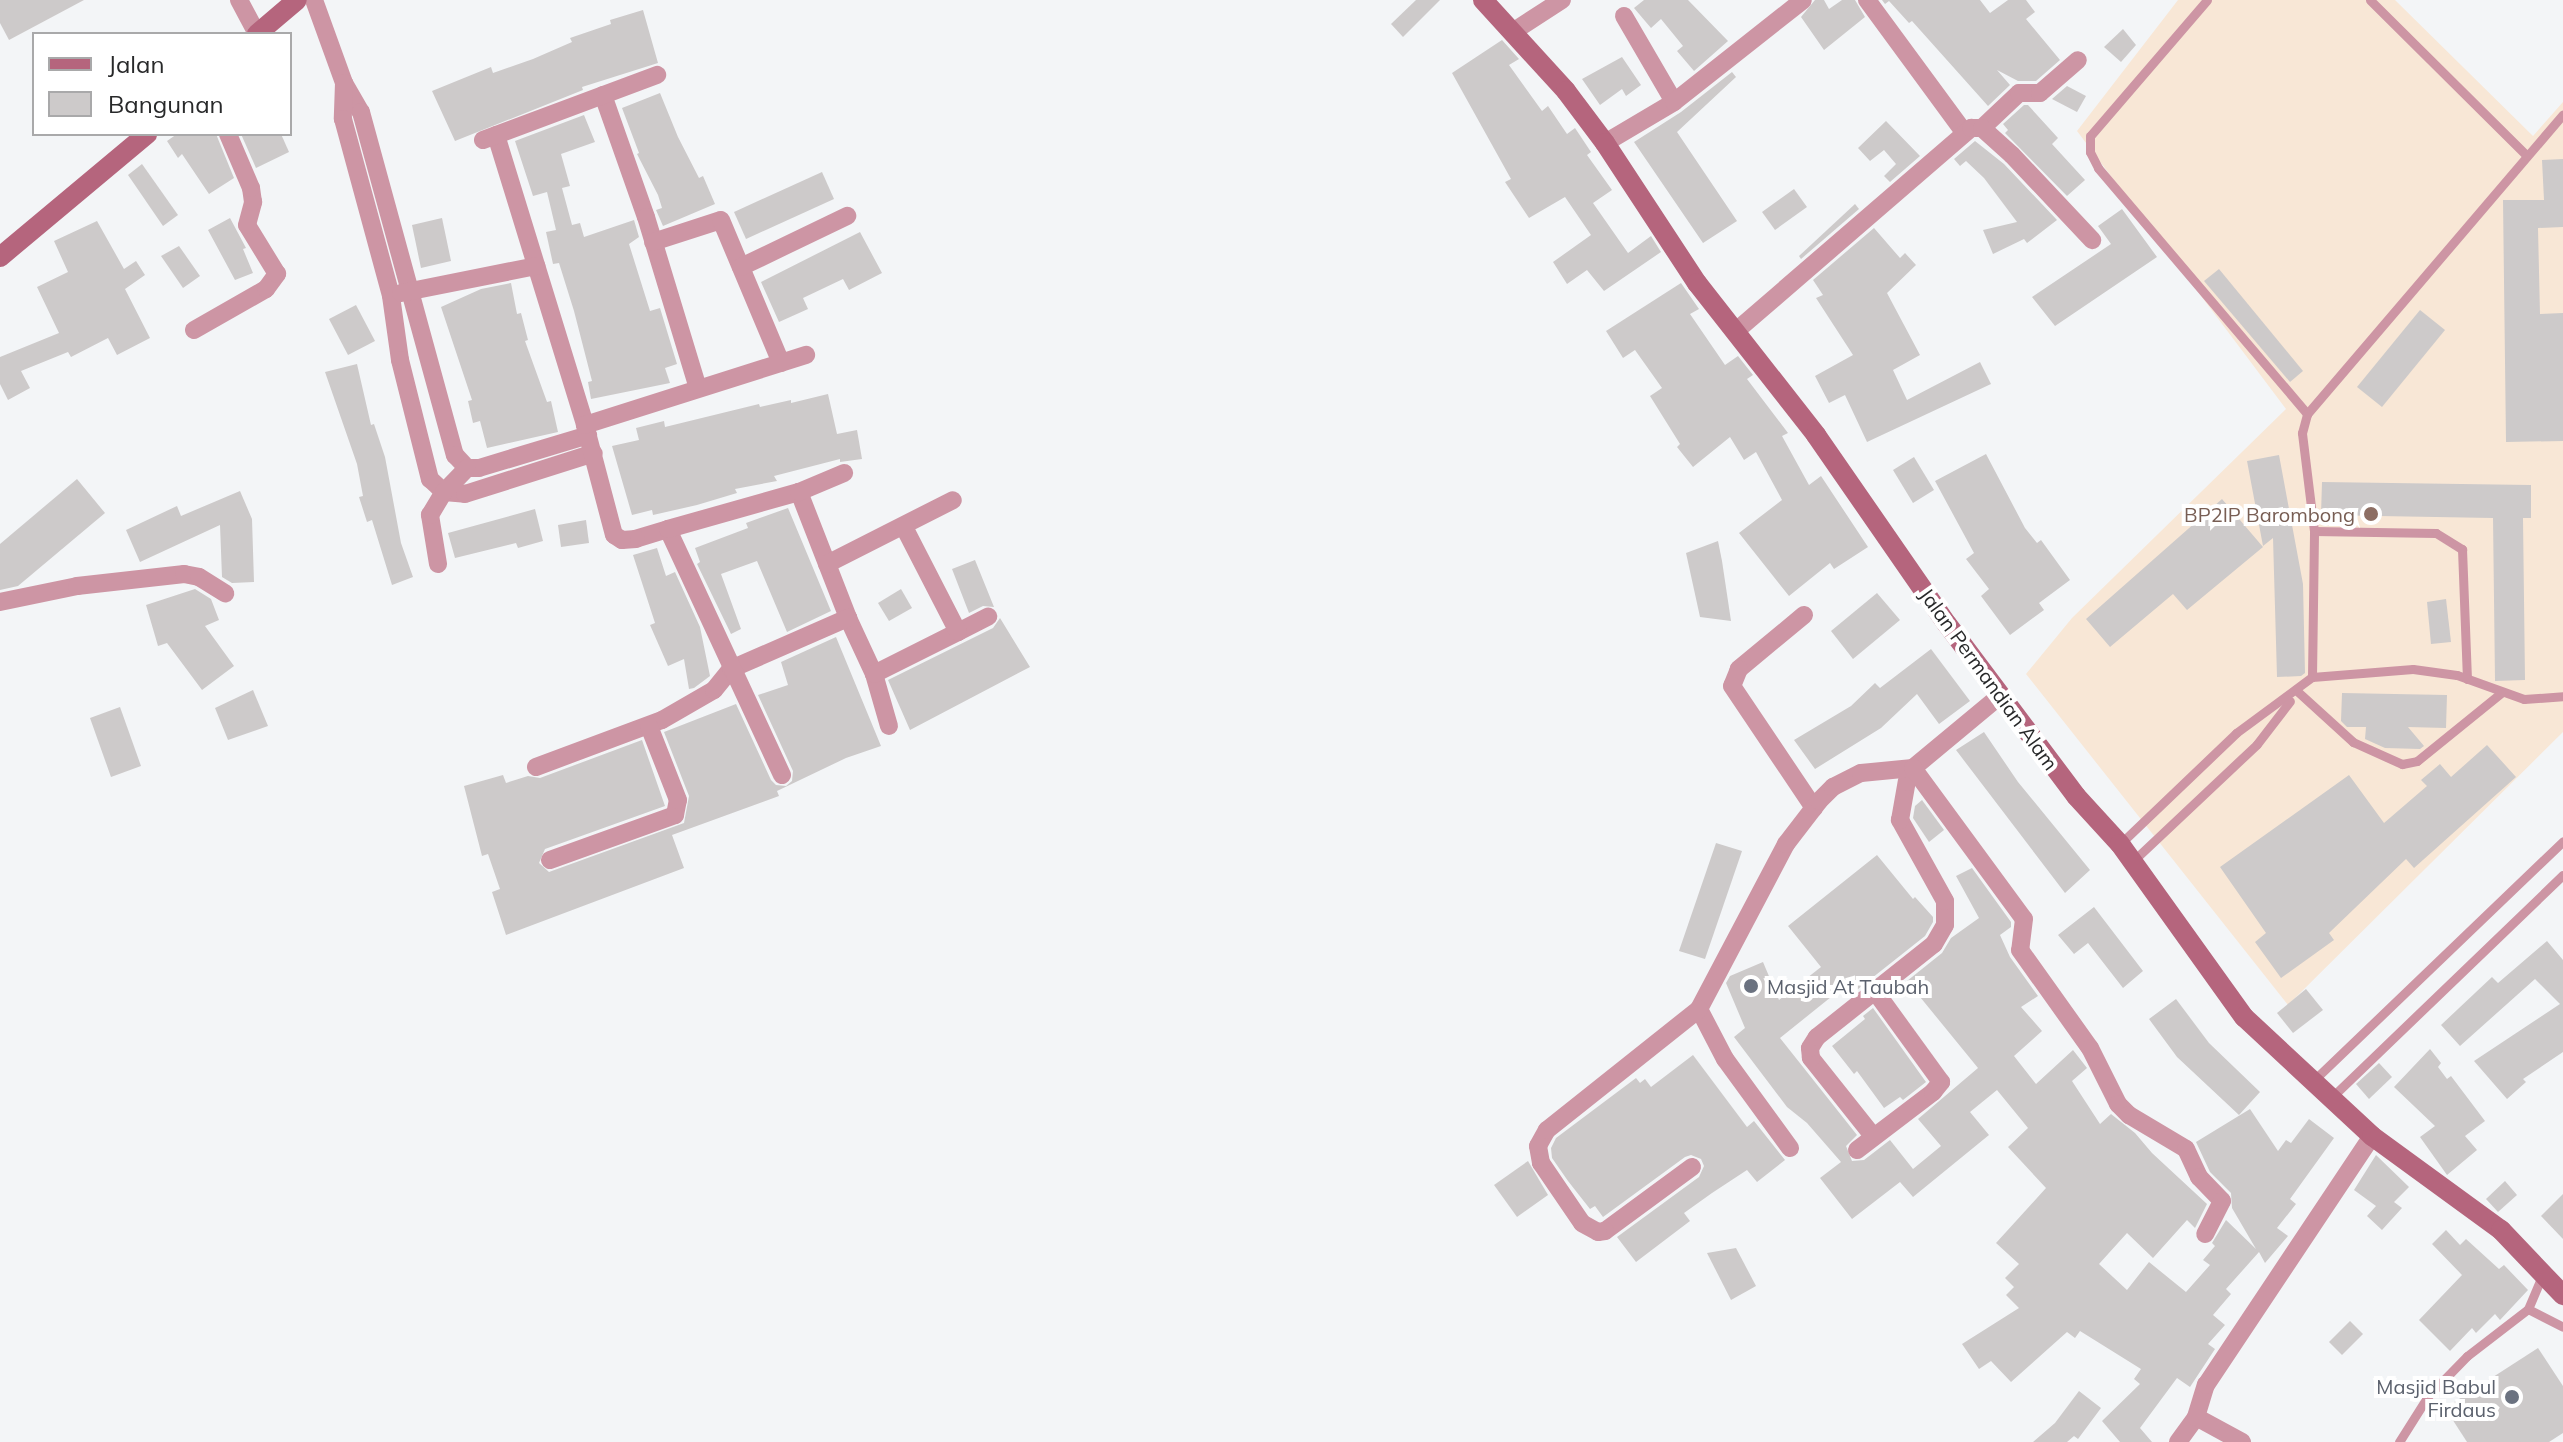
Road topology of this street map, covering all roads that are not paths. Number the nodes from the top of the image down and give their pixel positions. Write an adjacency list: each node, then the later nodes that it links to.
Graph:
1 (239, 0): 12 (street)
2 (314, 0): 16 (street)
3 (1483, 0): 11 (main road, Jalan Permandian Alam)
4 (1562, 0): 11 (street)
5 (1803, 0): 18 (street)
6 (1867, 0): 20 (street)
7 (2207, 0): 38 (lane)
8 (2370, 0): 24 (lane)
9 (290, 2): 13 (main road)
10 (1624, 16): 18 (street)
11 (1514, 31): 23 (main road, Jalan Permandian Alam)
12 (256, 32)
13 (259, 32)
14 (2078, 60): 20 (street)
15 (657, 75): 17 (street)
16 (344, 83): 31 (street); 32 (street)
17 (603, 95): 27 (street); 29 (street)
18 (1674, 102): 23 (street)
19 (2563, 114): 24 (lane)
20 (1973, 130): 26 (street); 34 (street)
21 (145, 136): 28 (main road)
22 (229, 136): 33 (street)
23 (1605, 143): 34 (main road, Jalan Permandian Alam)
24 (2526, 155): 38 (lane)
25 (847, 216): 30 (street)
26 (2092, 240)
27 (653, 242): 30 (street); 37 (street)
28 (0, 257)
29 (536, 266): 31 (street); 39 (street)
30 (741, 267): 36 (street)
31 (411, 291): 32 (street); 40 (street)
32 (391, 296): 42 (street)
33 (194, 330)
34 (1736, 331): 62 (main road, Jalan Permandian Alam)
35 (806, 355): 36 (street)
36 (781, 363): 37 (street)
37 (698, 388): 39 (street)
38 (2307, 414): 47 (lane)
39 (589, 438): 40 (street); 42 (street); 46 (street)
40 (467, 468): 42 (street)
41 (844, 473): 43 (street)
42 (444, 492): 48 (street)
43 (799, 492): 46 (street); 49 (street)
44 (953, 500): 45 (street)
45 (904, 527): 49 (street); 55 (street)
46 (668, 529): 56 (street)
47 (2314, 531): 58 (lane); 59 (lane)
48 (438, 564)
49 (827, 564): 54 (street)
50 (225, 593): 51 (street)
51 (0, 602)
52 (1804, 615): 69 (street)
53 (988, 617): 55 (street)
54 (848, 618): 56 (street); 57 (street)
55 (958, 632): 57 (street)
56 (731, 669): 64 (street); 68 (street)
57 (874, 674): 65 (street)
58 (2312, 677): 59 (lane); 60 (lane)
59 (2467, 679): 61 (lane)
60 (2297, 691): 61 (lane); 71 (lane); 73 (lane)
61 (2501, 693): 63 (lane)
62 (2001, 695): 67 (street); 71 (main road, Jalan Permandian Alam)
63 (2563, 696)
64 (649, 726): 66 (street); 72 (street)
65 (889, 726)
66 (536, 767)
67 (1913, 768): 69 (street); 75 (street); 84 (street)
68 (782, 775)
69 (1814, 808): 76 (street)
70 (2563, 841): 77 (lane)
71 (2120, 844): 73 (main road, Jalan Permandian Alam)
72 (550, 860)
73 (2133, 861): 77 (main road, Jalan Permandian Alam)
74 (2563, 875): 78 (lane)
75 (1875, 991): 79 (street); 79 (street)
76 (1699, 1009): 81 (street); 83 (street)
77 (2314, 1080): 78 (main road, Jalan Permandian Alam)
78 (2332, 1098): 80 (main road, Jalan Permandian Alam)
79 (1873, 1136): 82 (street)
80 (2372, 1136): 85 (main road, Jalan Permandian Alam); 89 (street)
81 (1790, 1148)
82 (1857, 1150)
83 (1692, 1167)
84 (2205, 1234)
85 (2542, 1276): 86 (main road, Jalan Permandian Alam); 87 (lane)
86 (2563, 1295)
87 (2528, 1309): 88 (lane); 92 (lane)
88 (2563, 1327)
89 (2196, 1417): 90 (street); 91 (street)
90 (2178, 1442)
91 (2242, 1442)
92 (2399, 1442)

